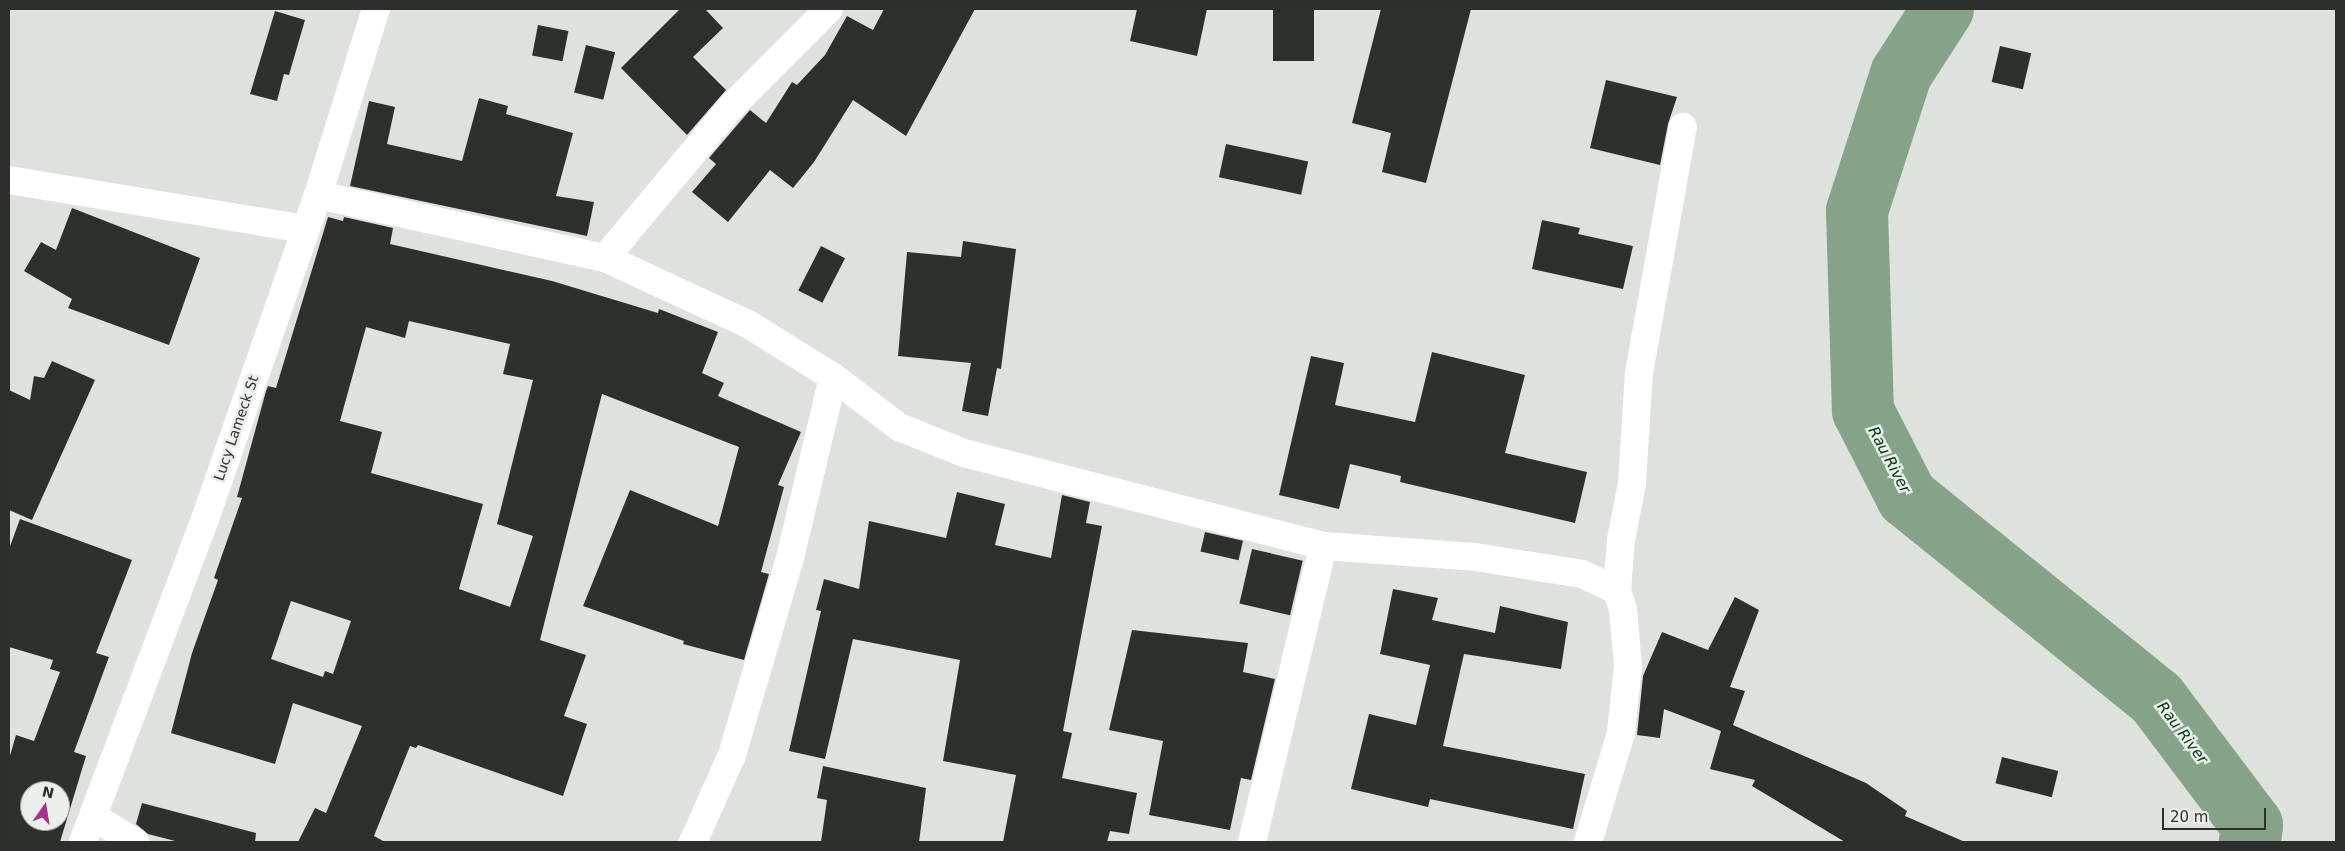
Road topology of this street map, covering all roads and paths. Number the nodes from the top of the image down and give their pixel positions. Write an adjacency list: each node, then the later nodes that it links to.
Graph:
1 (376, 9): 5 (street, Lucy Lameck St)
2 (829, 9): 7 (street)
3 (1683, 127): 10 (street)
4 (9, 180): 6 (street)
5 (318, 195): 6 (street, Lucy Lameck St); 7 (street)
6 (304, 229): 11 (street, Lucy Lameck St)
7 (605, 258): 8 (street)
8 (833, 377): 9 (street); 14 (street)
9 (1324, 546): 10 (street); 15 (street)
10 (1617, 590): 16 (street)
11 (94, 817): 12 (street, Lucy Lameck St); 13 (street)
12 (83, 842)
13 (135, 842)
14 (693, 842)
15 (1252, 842)
16 (1588, 842)

